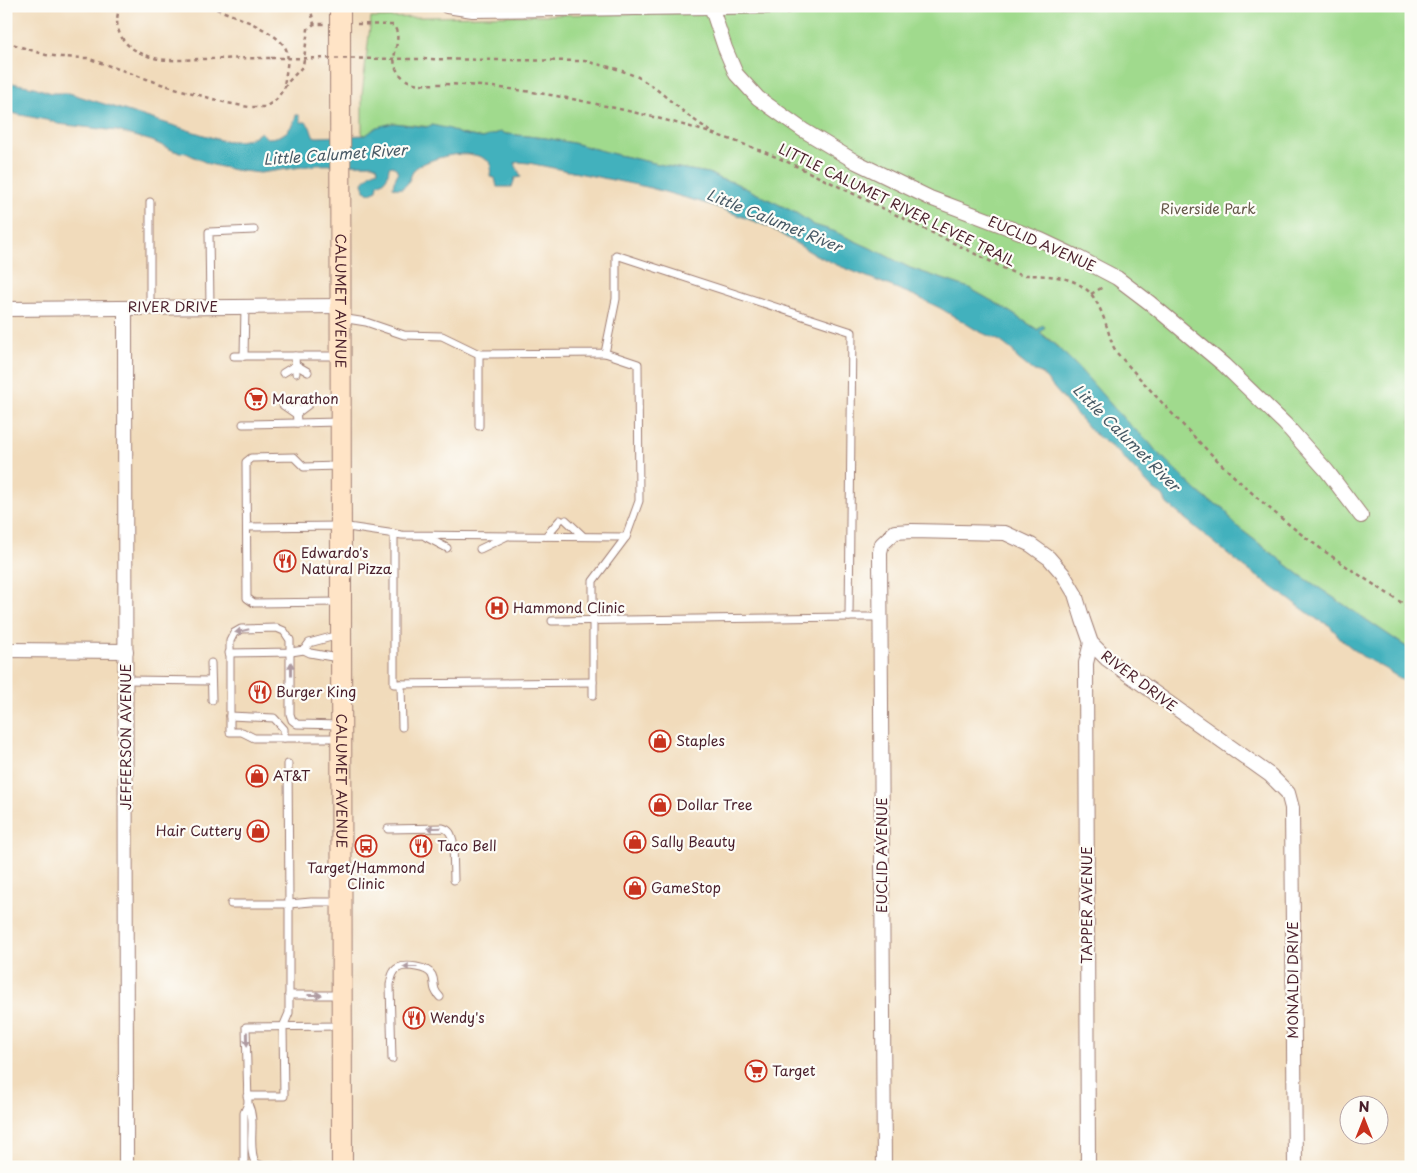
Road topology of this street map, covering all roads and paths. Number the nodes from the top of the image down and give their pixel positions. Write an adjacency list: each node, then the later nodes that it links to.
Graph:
1 (120, 6): 11 (path, LITTLE CALUMET RIVER LEVEE TRAIL, bridge)
2 (209, 6): 10 (path)
3 (310, 6): 10 (path)
4 (340, 6): 19 (main road, CALUMET AVENUE)
5 (447, 6): 7 (street)
6 (787, 6): 7 (street)
7 (712, 7): 37 (street, EUCLID AVENUE)
8 (375, 24): 11 (path, LITTLE CALUMET RIVER LEVEE TRAIL)
9 (6, 42): 10 (path)
10 (284, 89)
11 (717, 135): 50 (path, LITTLE CALUMET RIVER LEVEE TRAIL)
12 (150, 202): 14 (lane)
13 (254, 230): 15 (lane)
14 (150, 307): 15 (street, RIVER DRIVE); 18 (street, RIVER DRIVE)
15 (210, 307): 16 (street, RIVER DRIVE)
16 (245, 307): 19 (street, RIVER DRIVE); 23 (lane)
17 (6, 308): 18 (street, RIVER DRIVE)
18 (125, 308): 59 (street, JEFFERSON AVENUE)
19 (341, 312): 21 (lane); 25 (main road, CALUMET AVENUE)
20 (605, 353): 21 (lane); 45 (lane); 51 (lane)
21 (479, 354): 35 (lane)
22 (234, 356): 23 (lane)
23 (244, 356): 24 (lane)
24 (295, 356): 25 (lane); 26 (lane)
25 (341, 356): 32 (main road, CALUMET AVENUE)
26 (296, 369): 27 (lane); 28 (lane)
27 (308, 372)
28 (283, 373)
29 (283, 405): 31 (lane)
30 (308, 405): 31 (lane)
31 (296, 410): 33 (lane)
32 (341, 422): 33 (lane); 36 (main road, CALUMET AVENUE)
33 (296, 423): 34 (lane)
34 (243, 424)
35 (479, 426)
36 (341, 466): 38 (main road, CALUMET AVENUE); 39 (lane)
37 (1361, 516)
38 (341, 526): 39 (lane); 40 (lane); 49 (main road, CALUMET AVENUE)
39 (247, 527): 49 (lane)
40 (394, 534): 41 (lane); 67 (lane)
41 (423, 535): 42 (lane); 47 (lane)
42 (508, 536): 43 (lane); 48 (lane)
43 (546, 536): 44 (lane); 44 (lane)
44 (583, 536): 45 (lane)
45 (626, 536): 53 (lane)
46 (882, 544): 52 (street, EUCLID AVENUE); 56 (street, RIVER DRIVE)
47 (447, 548)
48 (480, 549)
49 (341, 602): 55 (main road, CALUMET AVENUE)
50 (1411, 609)
51 (850, 617): 52 (lane); 53 (lane)
52 (880, 617): 92 (street, EUCLID AVENUE)
53 (594, 620): 54 (lane); 66 (lane)
54 (552, 621)
55 (341, 634): 58 (lane); 62 (main road, CALUMET AVENUE)
56 (1092, 643): 75 (street, RIVER DRIVE); 93 (street, TAPPER AVENUE)
57 (6, 650): 59 (street)
58 (304, 650): 60 (lane); 62 (lane)
59 (126, 651): 64 (street, JEFFERSON AVENUE)
60 (291, 652): 61 (lane); 61 (lane, one-way to 61); 72 (lane, one-way to 60)
61 (229, 653): 70 (lane)
62 (341, 659): 72 (main road, CALUMET AVENUE)
63 (211, 663): 65 (lane)
64 (126, 680): 65 (lane); 88 (street, JEFFERSON AVENUE)
65 (212, 681): 69 (lane)
66 (594, 682): 67 (lane); 68 (lane)
67 (401, 684): 71 (lane)
68 (594, 695)
69 (212, 700)
70 (230, 716): 73 (lane); 73 (lane)
71 (402, 727)
72 (341, 731): 73 (lane); 78 (main road, CALUMET AVENUE)
73 (284, 738)
74 (288, 764): 80 (lane)
75 (1288, 793): 94 (street, MONALDI DRIVE)
76 (388, 829): 77 (lane, one-way to 76)
77 (454, 880)
78 (341, 902): 80 (lane); 82 (main road, CALUMET AVENUE)
79 (231, 904): 80 (lane)
80 (289, 904): 81 (lane)
81 (289, 995): 82 (lane, one-way to 82); 85 (lane)
82 (341, 995): 84 (main road, CALUMET AVENUE)
83 (440, 997): 86 (lane, one-way to 86)
84 (341, 1026): 85 (lane); 91 (main road, CALUMET AVENUE)
85 (284, 1027): 87 (lane); 87 (lane, one-way to 87)
86 (392, 1059)
87 (248, 1100): 89 (lane); 90 (lane)
88 (126, 1167)
89 (244, 1167)
90 (293, 1167)
91 (342, 1167)
92 (884, 1167)
93 (1088, 1167)
94 (1295, 1167)

